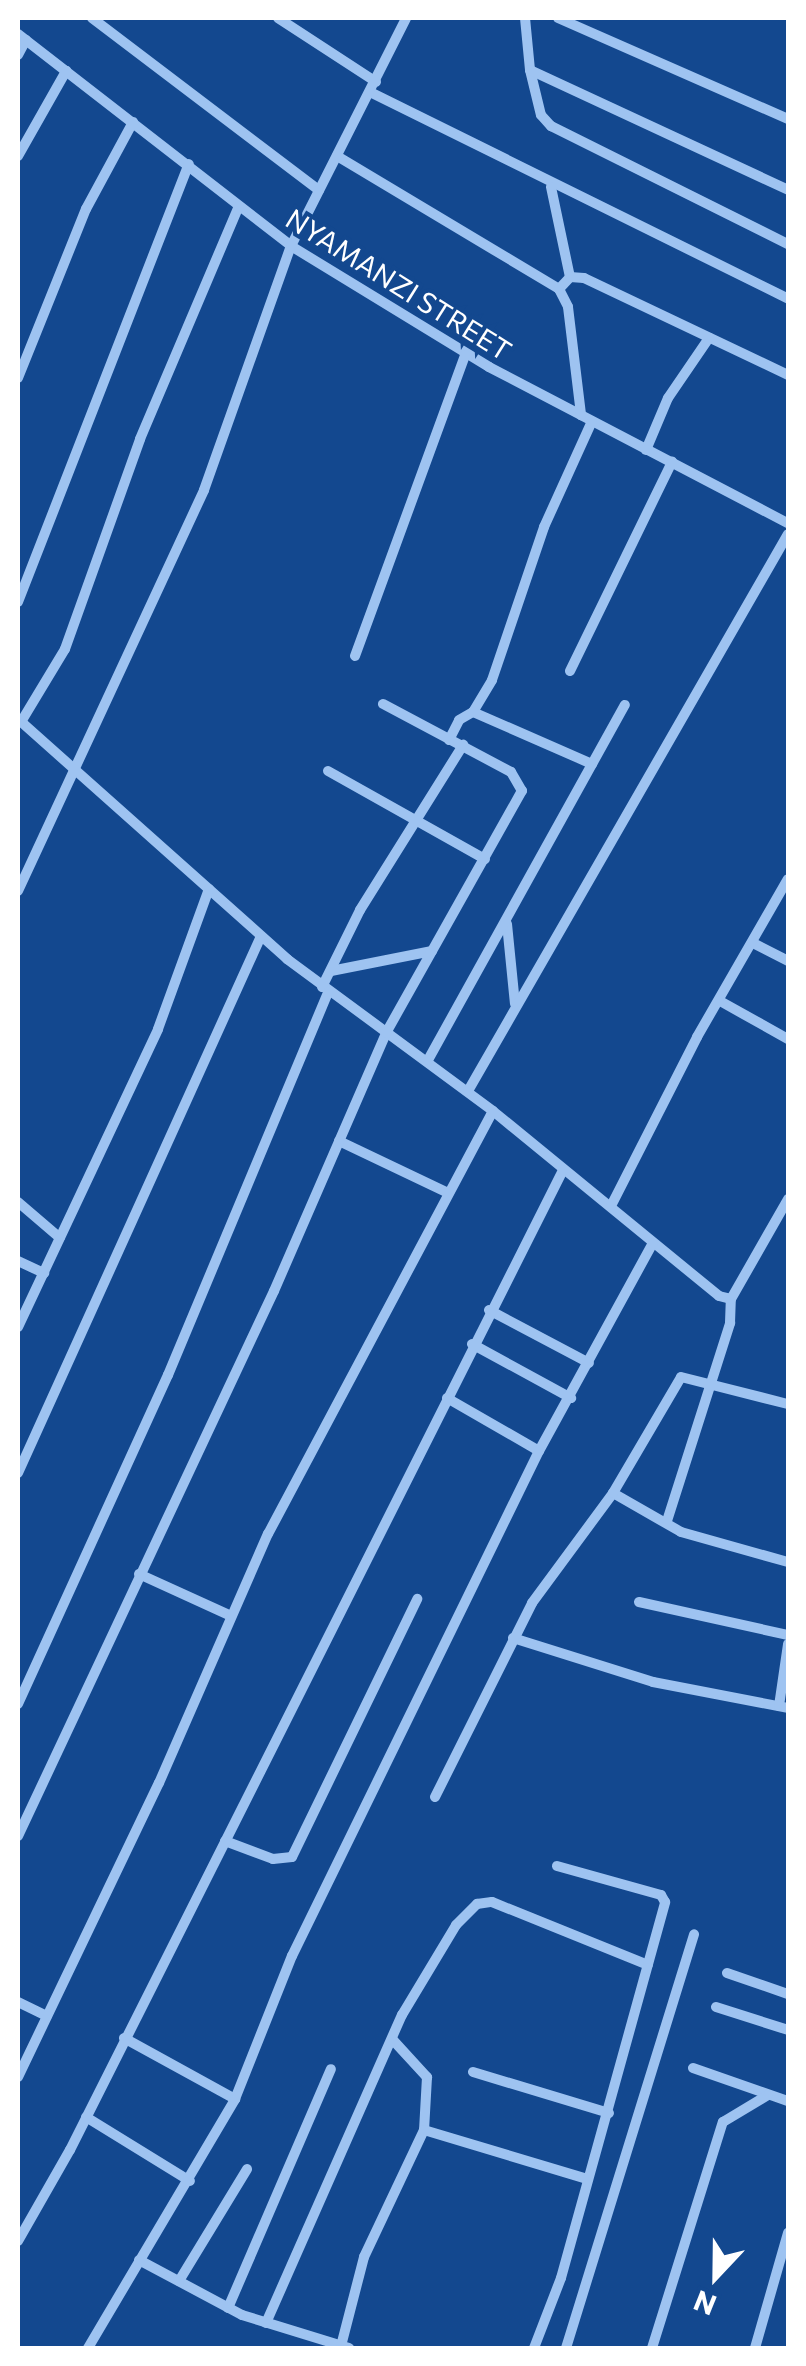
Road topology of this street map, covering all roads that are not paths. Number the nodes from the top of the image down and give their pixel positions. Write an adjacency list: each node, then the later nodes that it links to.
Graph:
1 (92, 18): 18 (street)
2 (278, 18): 11 (street)
3 (406, 18): 11 (street)
4 (525, 18): 9 (street)
5 (558, 18): 6 (street)
6 (578, 22): 12 (street)
7 (22, 37): 8 (street); 10 (street, NYAMANZI STREET)
8 (18, 55)
9 (530, 70): 19 (street); 21 (street)
10 (66, 71): 13 (street, NYAMANZI STREET); 14 (street)
11 (373, 87): 15 (street); 17 (street)
12 (788, 120)
13 (133, 122): 16 (street, NYAMANZI STREET); 28 (street)
14 (18, 156)
15 (337, 156): 18 (street); 24 (street)
16 (188, 164): 20 (street, NYAMANZI STREET); 37 (street)
17 (551, 186): 23 (street); 25 (street)
18 (318, 190): 22 (street)
19 (788, 190)
20 (239, 206): 22 (street, NYAMANZI STREET); 43 (street)
21 (788, 244)
22 (291, 246): 27 (street, NYAMANZI STREET); 47 (street)
23 (570, 277): 24 (street); 26 (street)
24 (559, 290): 31 (street)
25 (788, 299)
26 (709, 338): 29 (street); 33 (street)
27 (466, 354): 31 (street, NYAMANZI STREET); 38 (street)
28 (21, 358): 30 (street)
29 (788, 375)
30 (18, 378)
31 (581, 415): 32 (street, NYAMANZI STREET)
32 (592, 421): 33 (street, NYAMANZI STREET); 42 (street)
33 (646, 450): 34 (street, NYAMANZI STREET)
34 (672, 462): 35 (street, NYAMANZI STREET); 39 (street)
35 (788, 523)
36 (788, 534): 63 (street)
37 (18, 602)
38 (355, 656)
39 (570, 672)
40 (383, 704): 44 (street)
41 (625, 705): 46 (street)
42 (473, 712): 44 (street); 46 (street)
43 (19, 721): 47 (street)
44 (449, 740): 45 (street)
45 (463, 745): 49 (street); 50 (street)
46 (592, 764): 55 (street)
47 (75, 772): 52 (street); 53 (street)
48 (328, 772): 49 (street)
49 (416, 820): 50 (street); 60 (street)
50 (485, 858): 58 (street)
51 (788, 878): 54 (street)
52 (209, 889): 56 (street); 75 (street)
53 (18, 892)
54 (784, 901): 57 (street)
55 (507, 924): 63 (street); 66 (street)
56 (261, 936): 61 (street); 89 (street)
57 (753, 944): 59 (street); 62 (street)
58 (432, 951): 60 (street); 64 (street)
59 (788, 961)
60 (331, 971): 61 (street)
61 (325, 989): 64 (street); 100 (street)
62 (720, 1000): 65 (street); 74 (street)
63 (515, 1005): 67 (street)
64 (386, 1033): 66 (street); 69 (street)
65 (788, 1039)
66 (428, 1060): 67 (street)
67 (468, 1091): 68 (street)
68 (494, 1111): 70 (street); 71 (street)
69 (339, 1141): 71 (street); 93 (street)
70 (563, 1170): 74 (street); 80 (street)
71 (448, 1192): 96 (street)
72 (788, 1199): 79 (street)
73 (18, 1202): 75 (street)
74 (611, 1206): 76 (street)
75 (60, 1238): 78 (street)
76 (653, 1244): 79 (street); 83 (street)
77 (18, 1261): 78 (street)
78 (44, 1272): 81 (street)
79 (731, 1299): 84 (street)
80 (488, 1310): 82 (street); 83 (street)
81 (18, 1327)
82 (472, 1344): 85 (street); 86 (street)
83 (590, 1363): 86 (street)
84 (710, 1380): 87 (street); 90 (street); 91 (street)
85 (447, 1398): 88 (street); 104 (street)
86 (570, 1398): 88 (street)
87 (788, 1404)
88 (539, 1451): 121 (street)
89 (18, 1473)
90 (613, 1493): 91 (street); 98 (street)
91 (667, 1520): 92 (street)
92 (788, 1562)
93 (138, 1574): 96 (street); 103 (street)
94 (417, 1599): 104 (street)
95 (639, 1602): 97 (street)
96 (231, 1616): 112 (street)
97 (788, 1635)
98 (512, 1638): 101 (street); 102 (street)
99 (788, 1644): 101 (street)
100 (18, 1704)
101 (784, 1707)
102 (435, 1797)
103 (18, 1836)
104 (225, 1841): 114 (street)
105 (557, 1866): 107 (street)
106 (694, 1934): 138 (street)
107 (648, 1965): 115 (street); 123 (street)
108 (727, 1973): 109 (street)
109 (788, 1994)
110 (18, 2002): 112 (street)
111 (716, 2007): 113 (street)
112 (47, 2016): 119 (street)
113 (788, 2030)
114 (124, 2038): 121 (street); 124 (street)
115 (392, 2039): 125 (street); 134 (street)
116 (332, 2068): 133 (street)
117 (693, 2068): 120 (street)
118 (473, 2072): 123 (street)
119 (18, 2077)
120 (768, 2095): 122 (street); 139 (street)
121 (234, 2099): 128 (street)
122 (788, 2102)
123 (609, 2113): 127 (street)
124 (86, 2116): 128 (street); 130 (street)
125 (424, 2130): 127 (street); 135 (street)
126 (246, 2169): 132 (street)
127 (587, 2178): 137 (street)
128 (190, 2181): 131 (street)
129 (788, 2232): 140 (street)
130 (18, 2242)
131 (139, 2260): 132 (street); 136 (street)
132 (179, 2282): 133 (street)
133 (228, 2308): 134 (street)
134 (266, 2323): 135 (street)
135 (345, 2347)
136 (88, 2348)
137 (534, 2348)
138 (566, 2348)
139 (652, 2348)
140 (754, 2348)

